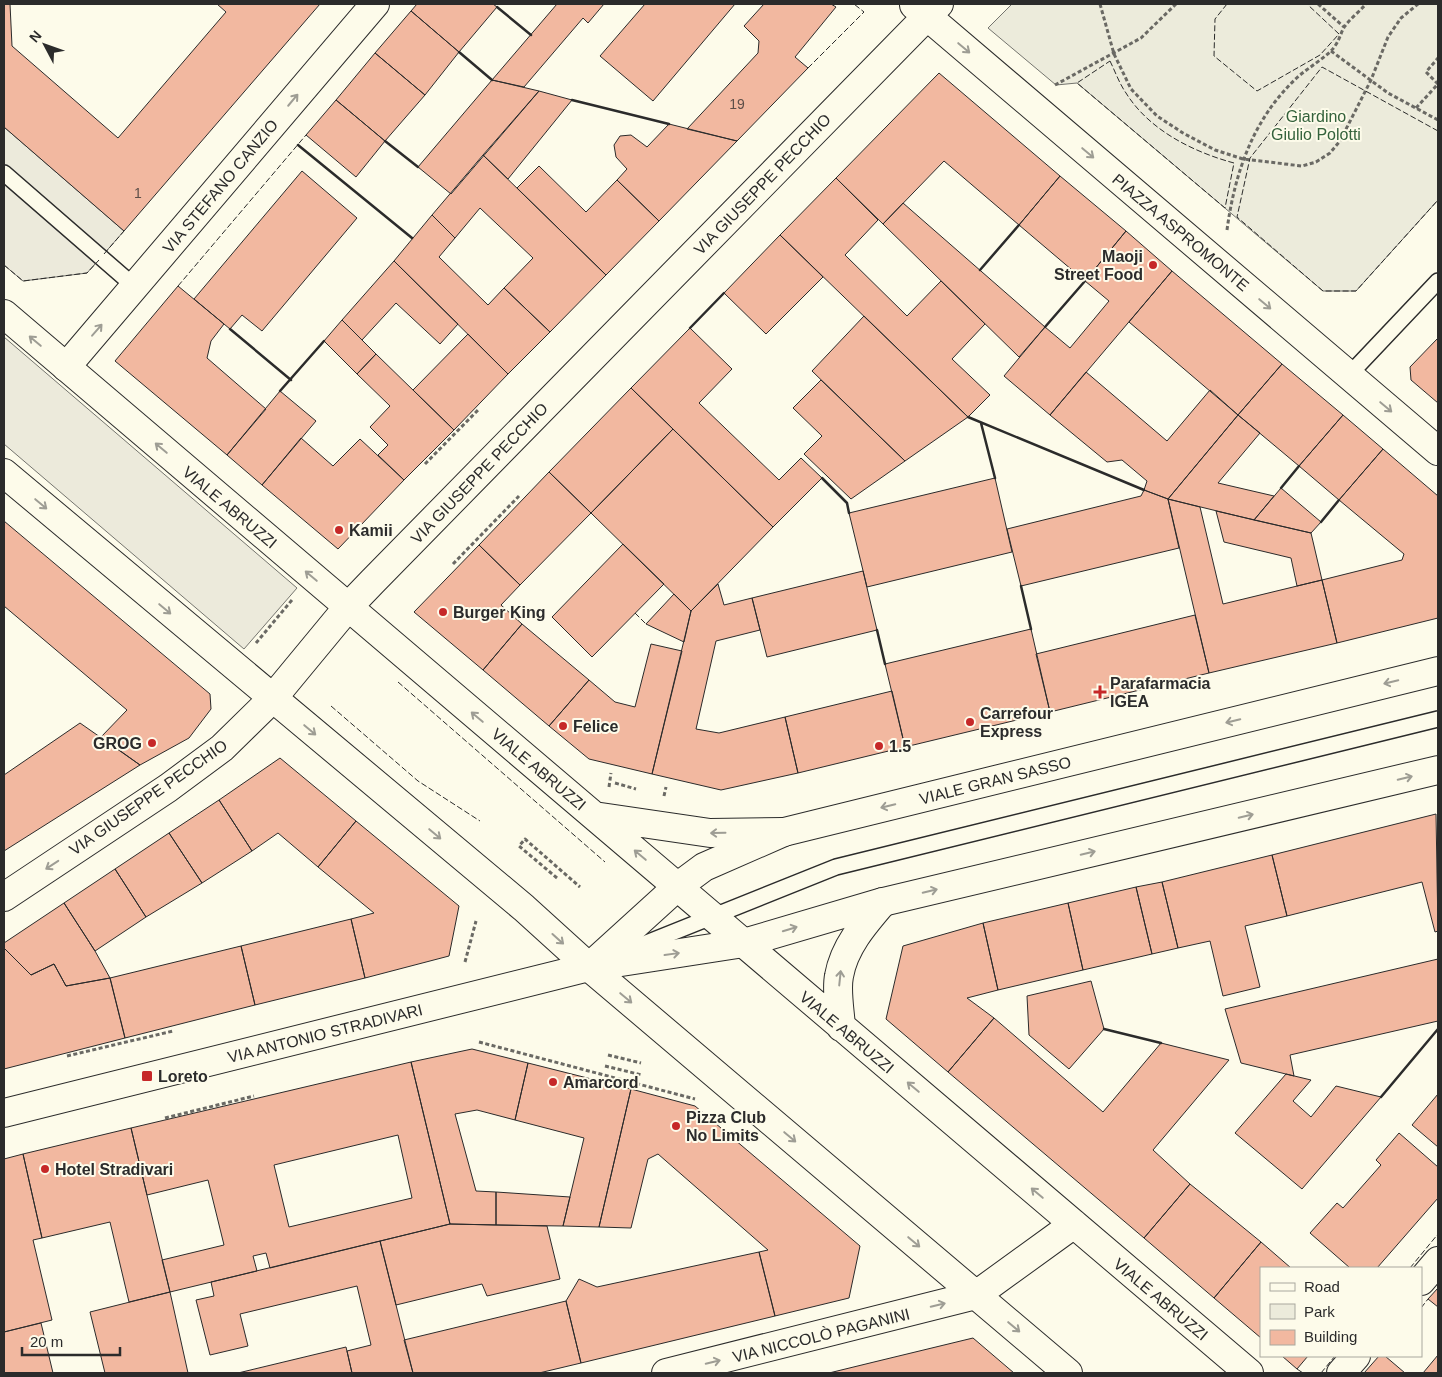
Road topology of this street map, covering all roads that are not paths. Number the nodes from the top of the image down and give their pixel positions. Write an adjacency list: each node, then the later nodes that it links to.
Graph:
1 (375, 4): 5 (main road, VIA STEFANO CANZIO, one-way to 1)
2 (926, 8): 8 (main road, PIAZZA ASPROMONTE, one-way to 8); 11 (main road, VIA GIUSEPPE PECCHIO)
3 (4, 173): 5 (lane)
4 (1438, 281): 8 (lane)
5 (134, 286): 7 (main road, VIA STEFANO CANZIO, one-way to 5)
6 (4, 314): 7 (main road, VIALE ABRUZZI, one-way to 6)
7 (66, 367): 11 (main road, VIALE ABRUZZI, one-way to 7)
8 (1349, 375): 9 (main road, PIAZZA ASPROMONTE, one-way to 9)
9 (1438, 451)
10 (4, 473): 13 (main road, one-way to 13)
11 (348, 607): 13 (main road, VIA GIUSEPPE PECCHIO); 16 (main road, VIALE ABRUZZI, one-way to 11)
12 (1438, 671): 17 (main road, VIALE GRAN SASSO, one-way to 17)
13 (272, 699): 19 (main road, VIA GIUSEPPE PECCHIO, one-way to 19); 23 (main road, one-way to 23)
14 (1438, 718): 21 (lane)
15 (1438, 770): 20 (main road, one-way to 15)
16 (594, 816): 17 (main road, one-way to 16); 18 (main road, VIALE ABRUZZI, one-way to 16)
17 (784, 832): 18 (main road, VIALE GRAN SASSO)
18 (677, 887): 21 (main road, VIALE ABRUZZI); 23 (main road, VIALE GRAN SASSO)
19 (4, 897)
20 (883, 902): 22 (main road, one-way to 20); 24 (main road, one-way to 20)
21 (712, 916): 22 (main road, VIALE ABRUZZI); 23 (lane)
22 (744, 943): 23 (main road, one-way to 22); 24 (main road, VIALE ABRUZZI)
23 (589, 967): 25 (main road, VIA ANTONIO STRADIVARI); 29 (main road, one-way to 29)
24 (841, 1027): 26 (main road, VIALE ABRUZZI, one-way to 24)
25 (4, 1113)
26 (1074, 1224): 29 (main road); 33 (main road, VIALE ABRUZZI)
27 (1438, 1261): 28 (main road)
28 (1422, 1280)
29 (976, 1295): 31 (main road, VIA NICCOLÒ PAGANINI, one-way to 29); 32 (main road, one-way to 32)
30 (1355, 1357): 34 (main road)
31 (666, 1373)
32 (1068, 1373)
33 (1249, 1373)
34 (1341, 1373)

